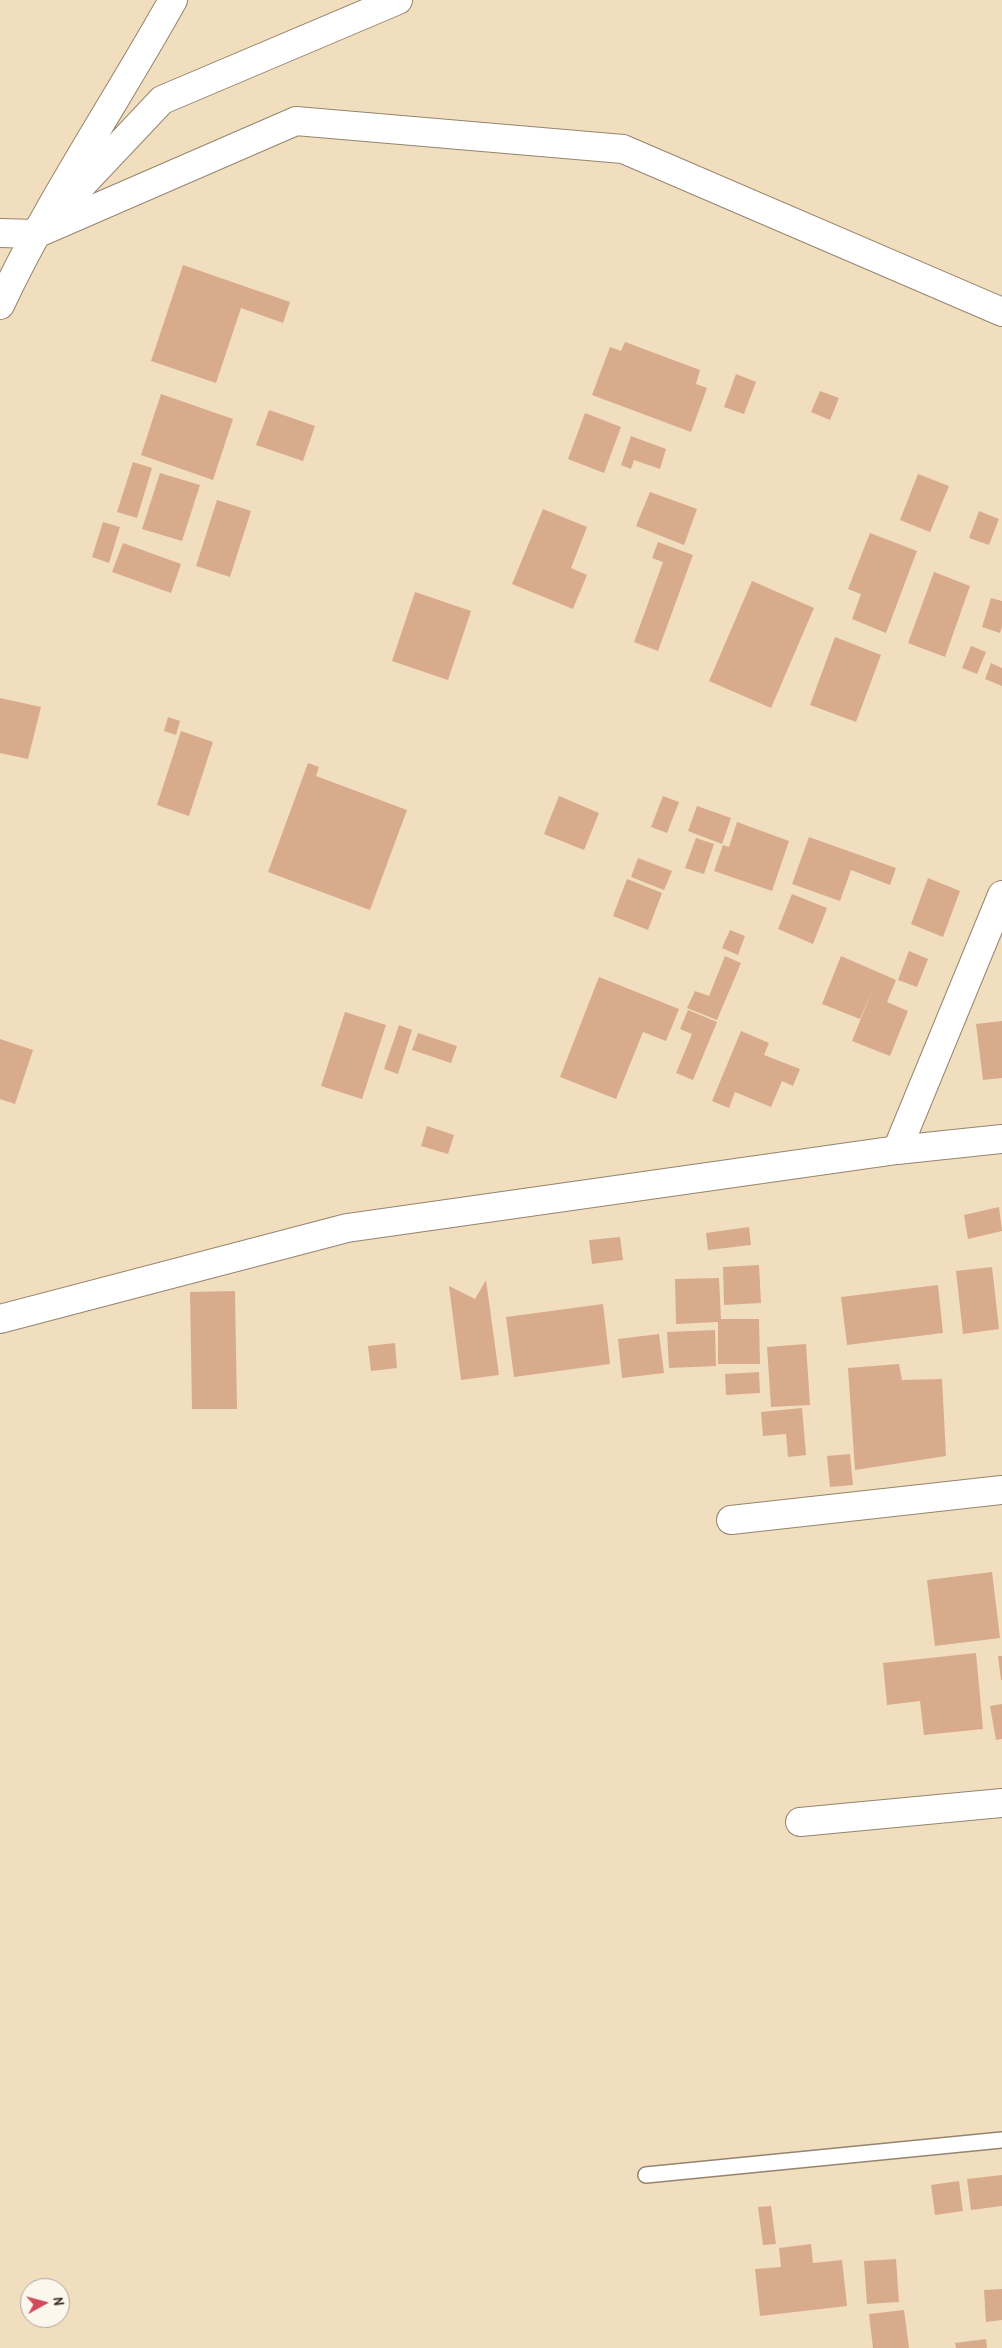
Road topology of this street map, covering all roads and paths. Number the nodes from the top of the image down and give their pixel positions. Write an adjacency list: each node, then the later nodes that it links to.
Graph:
1 (173, 0): 4 (street)
2 (398, 0): 4 (street)
3 (0, 233): 4 (street)
4 (36, 234): 5 (street); 6 (street)
5 (0, 305)
6 (1002, 312)
7 (1002, 895): 9 (street)
8 (1002, 1139): 9 (street)
9 (897, 1150): 10 (street)
10 (0, 1320)
11 (1002, 1490): 12 (street)
12 (730, 1520)
13 (1002, 1803): 14 (street)
14 (800, 1822)
15 (1002, 2140): 16 (lane)
16 (646, 2176)

